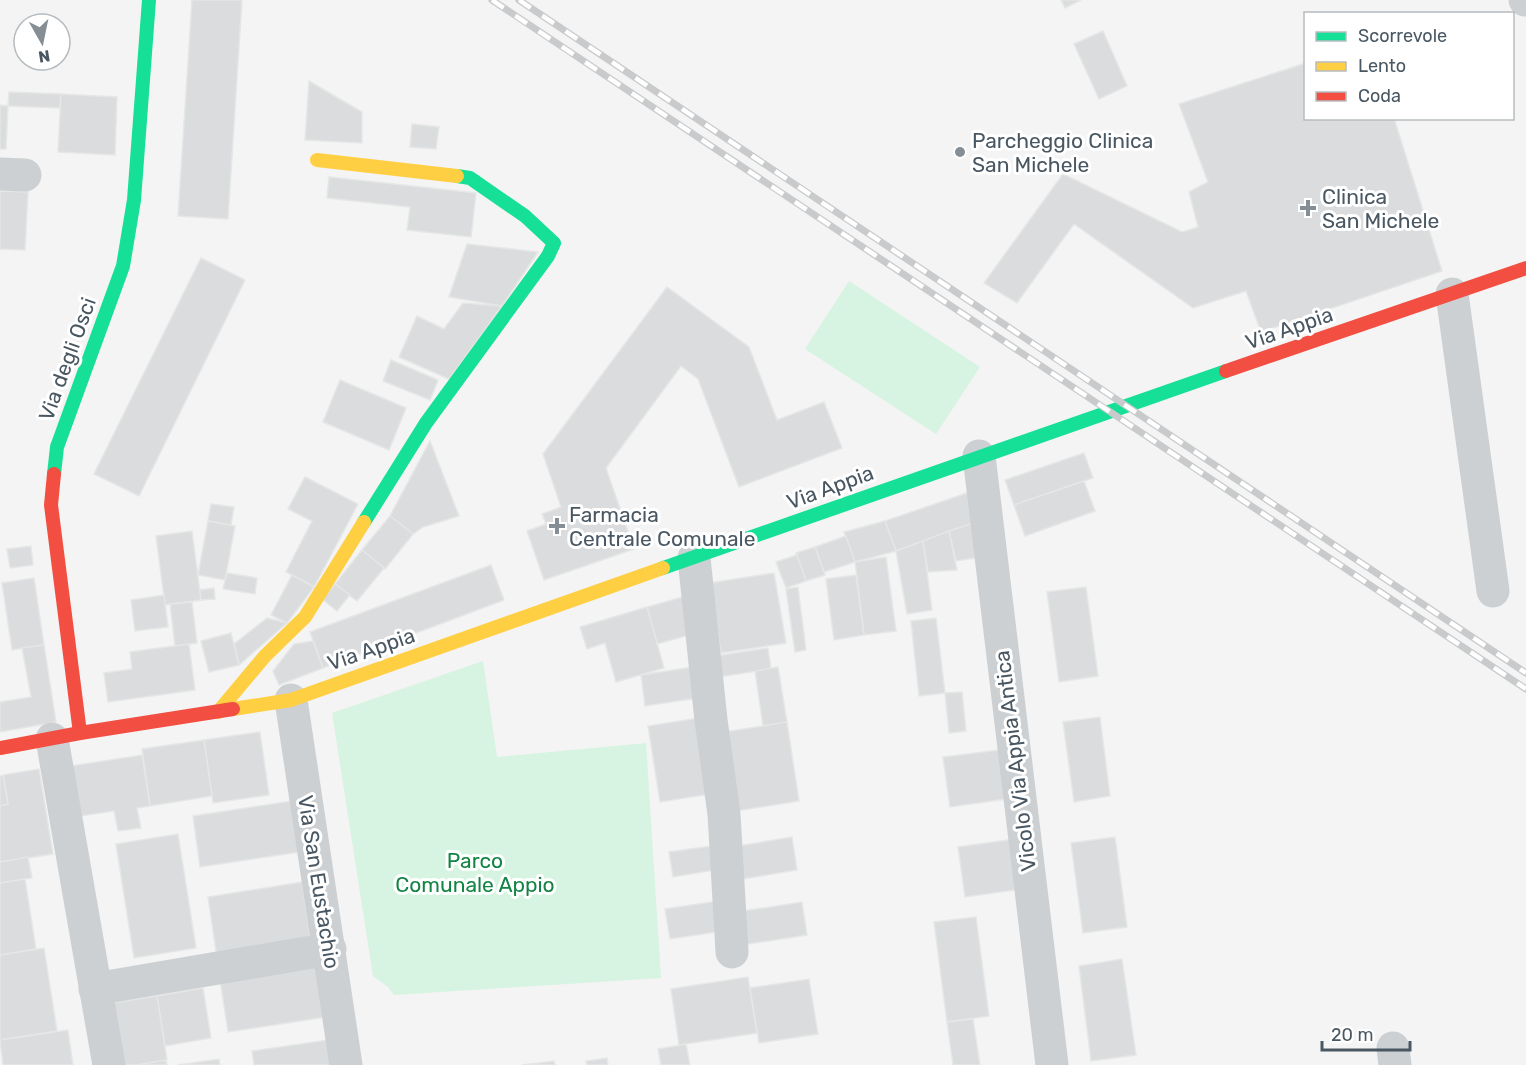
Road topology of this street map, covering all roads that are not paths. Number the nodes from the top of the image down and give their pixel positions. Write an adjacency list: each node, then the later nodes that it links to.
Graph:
1 (149, 0): 10 (street, Via degli Osci)
2 (317, 160): 9 (street)
3 (1526, 267): 4 (street, Via Appia)
4 (1452, 294): 5 (street, Via Appia); 7 (street)
5 (979, 456): 6 (street, Via Appia); 17 (street, Vicolo Via Appia Antica)
6 (694, 558): 8 (street, Via Appia); 13 (street)
7 (1493, 591)
8 (291, 700): 9 (street, Via Appia); 12 (street, Via San Eustachio)
9 (218, 712): 10 (street, Via Appia)
10 (66, 736): 11 (street, Via Appia); 14 (street)
11 (0, 748)
12 (330, 949): 14 (street); 16 (street, Via San Eustachio)
13 (732, 952)
14 (96, 989): 15 (street)
15 (109, 1065)
16 (346, 1065)
17 (1052, 1065)

